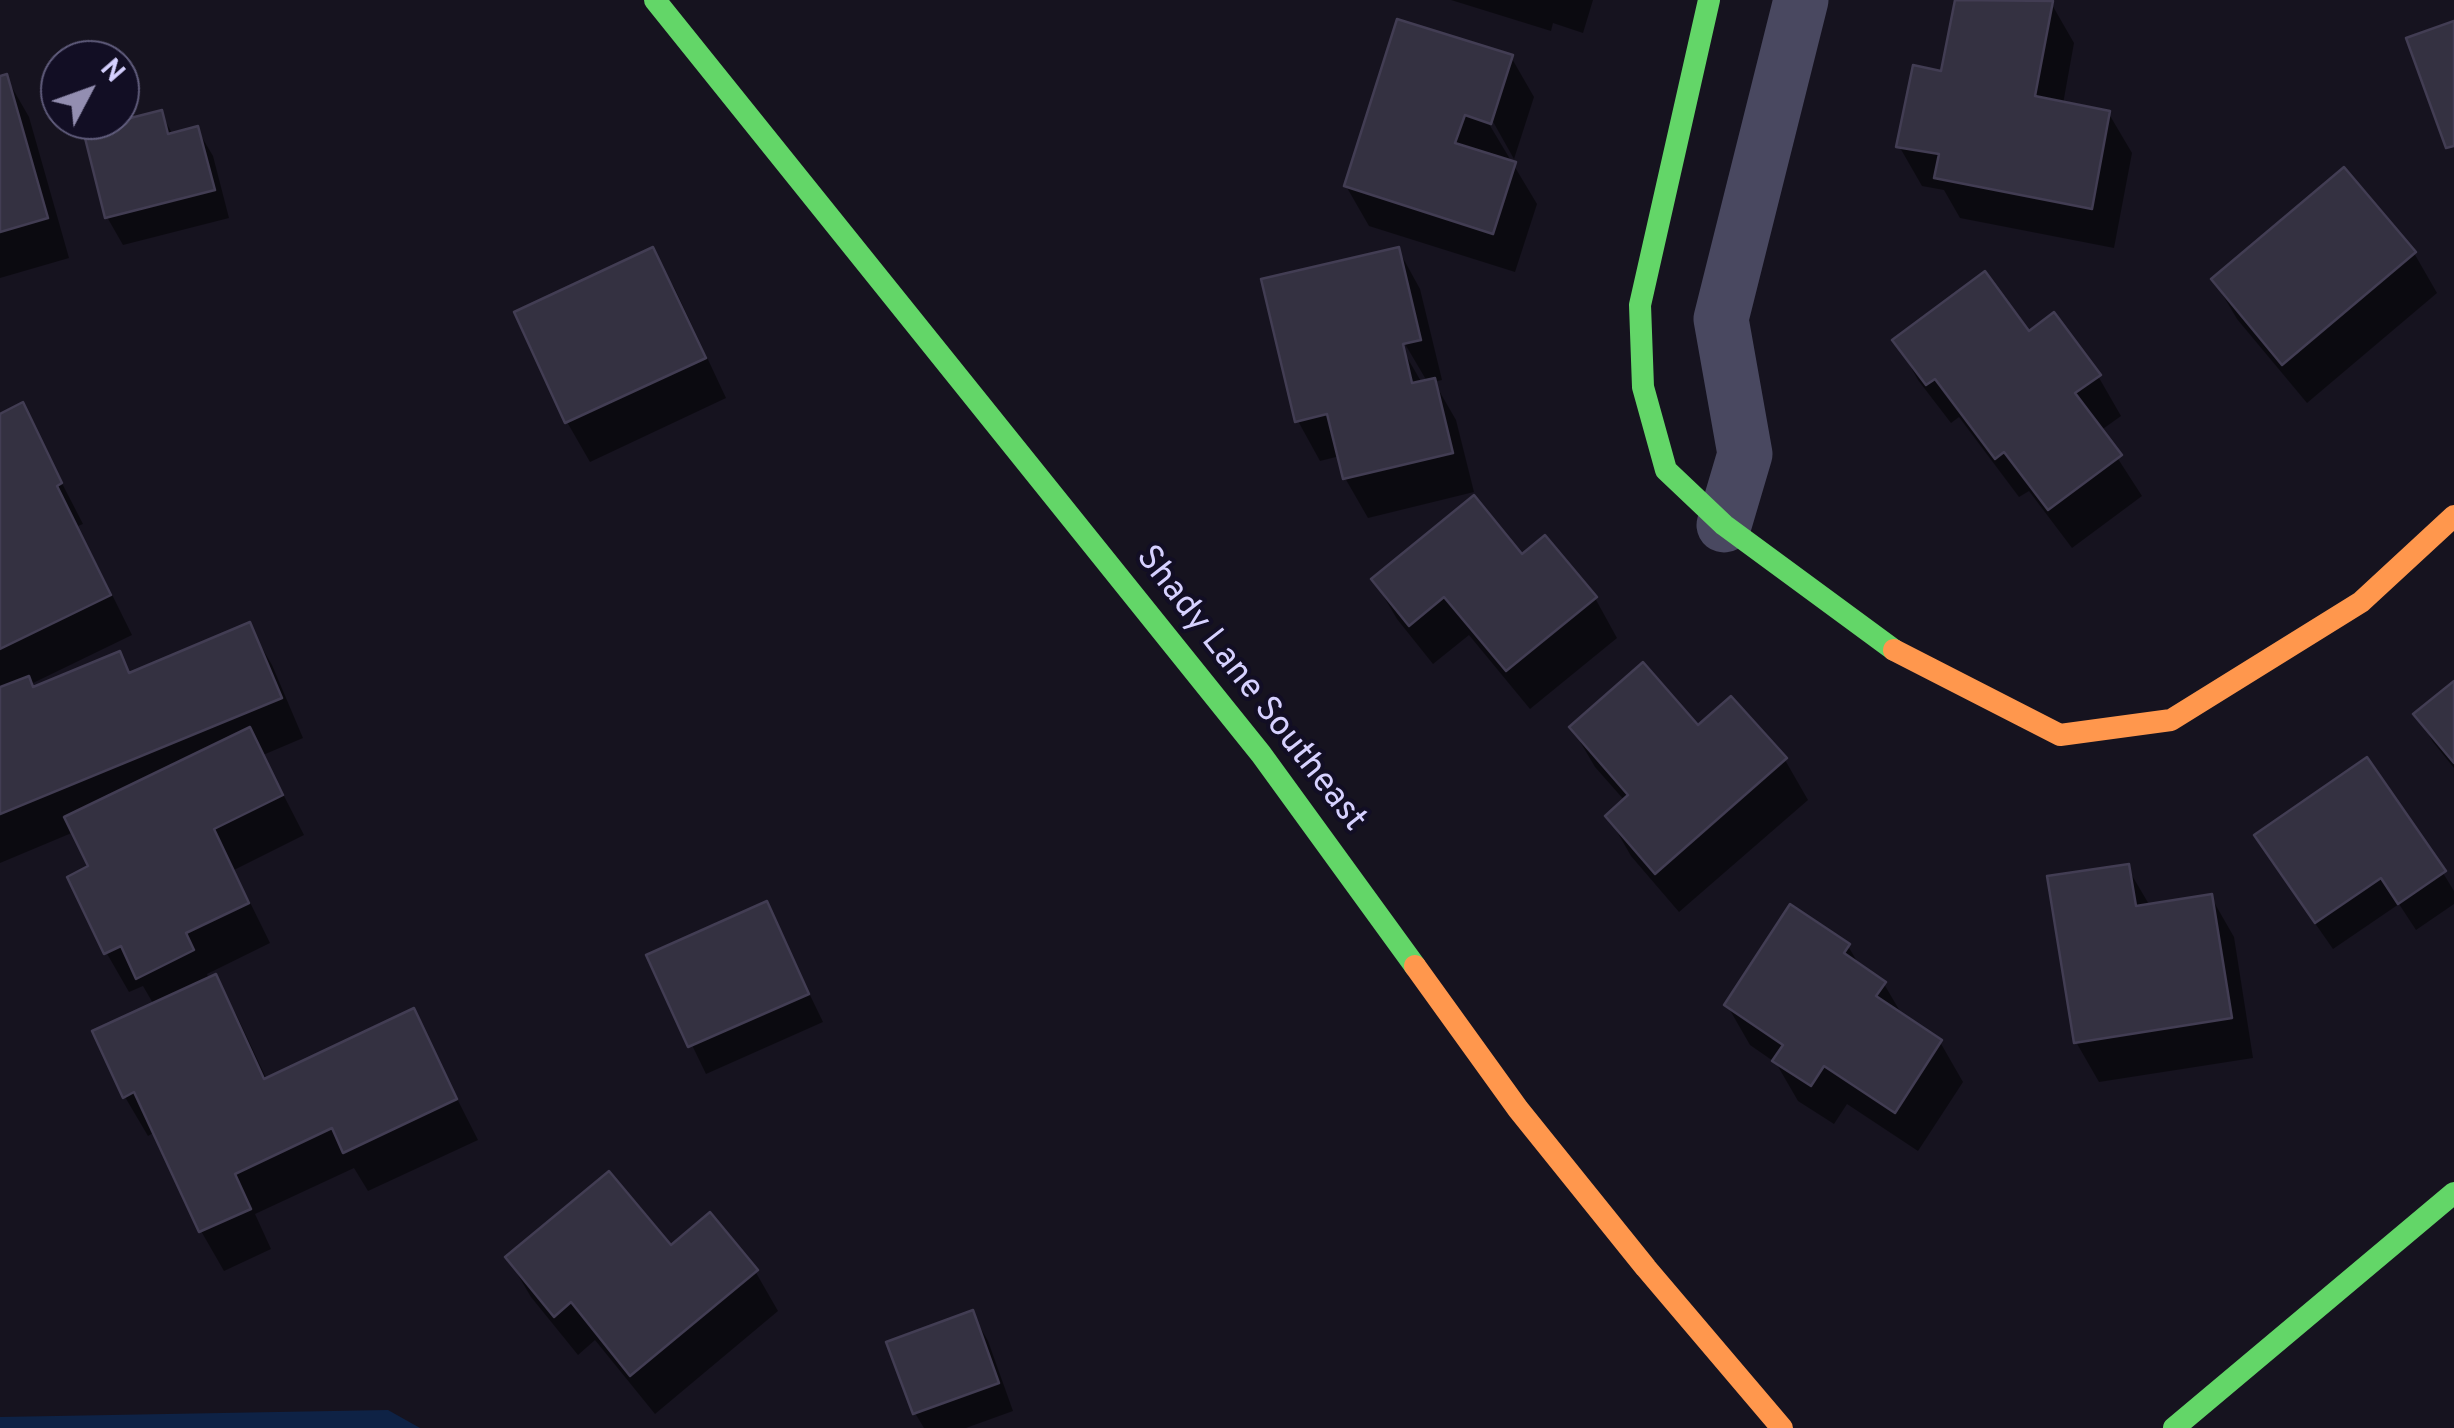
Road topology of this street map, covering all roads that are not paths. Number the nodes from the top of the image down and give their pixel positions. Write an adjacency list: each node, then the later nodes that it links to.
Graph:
1 (655, 0): 7 (street, Shady Lane Southeast)
2 (1710, 0): 5 (street)
3 (1801, 0): 5 (street)
4 (2454, 516): 5 (street)
5 (1724, 525)
6 (2454, 1193): 8 (street)
7 (1782, 1428)
8 (2174, 1428)

